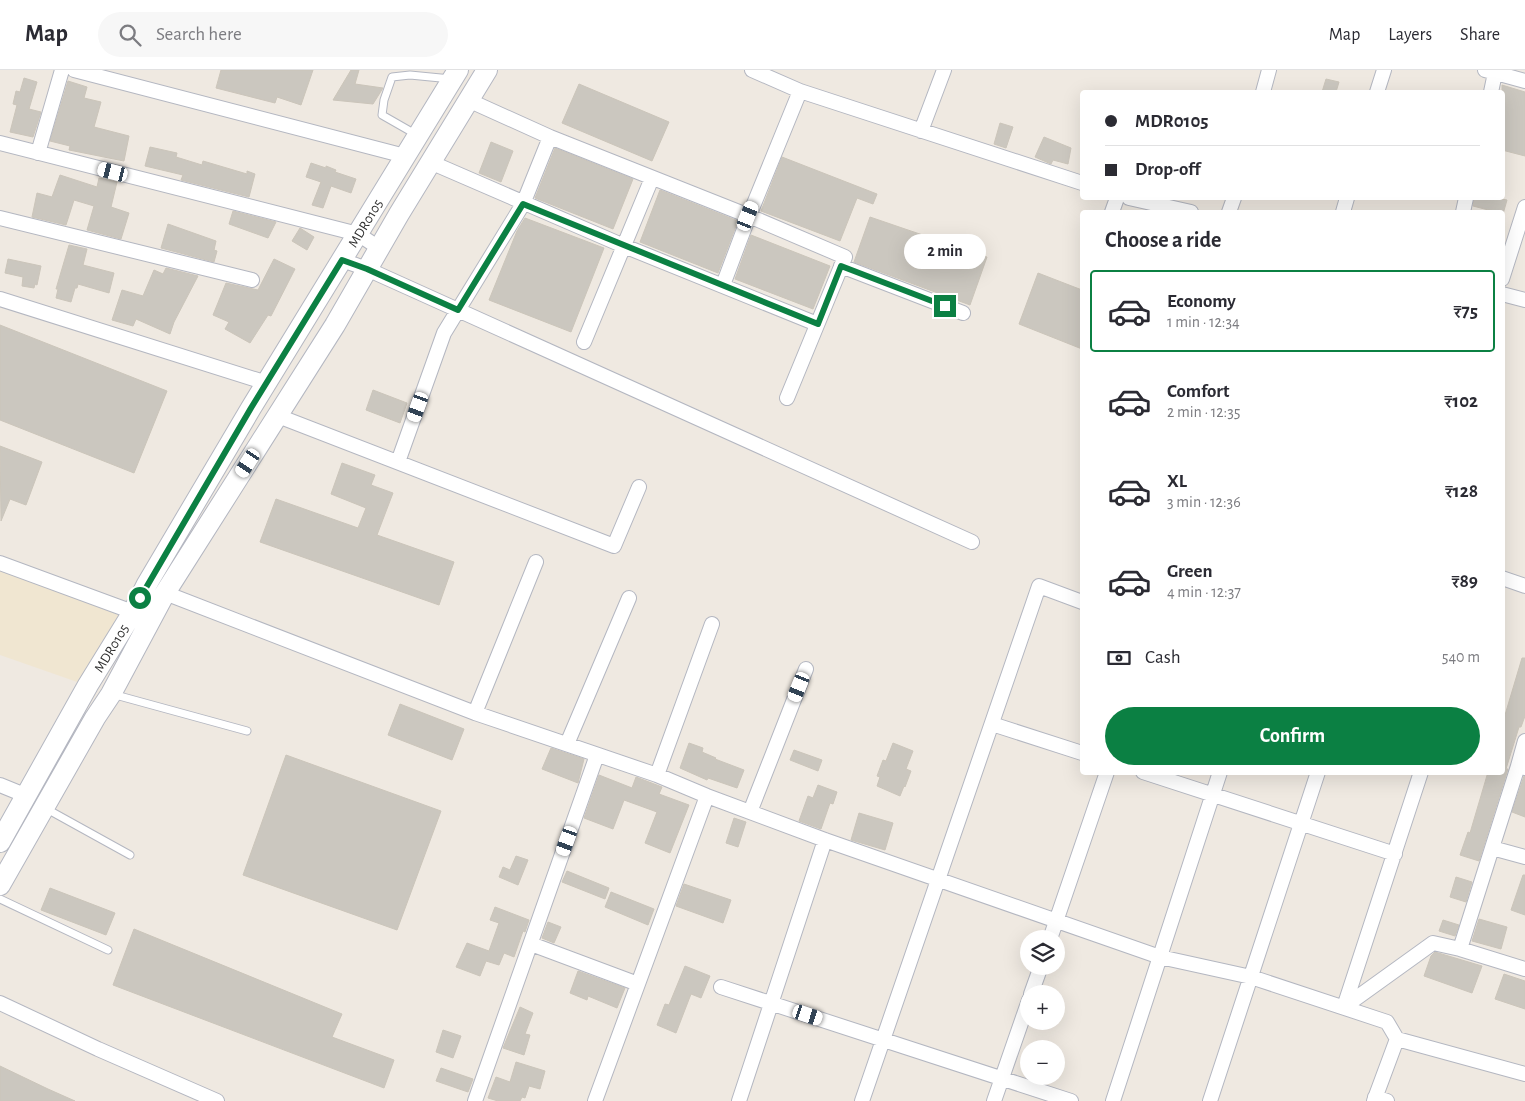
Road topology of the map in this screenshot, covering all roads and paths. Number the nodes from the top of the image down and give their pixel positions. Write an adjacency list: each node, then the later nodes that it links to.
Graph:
1 (62, 70): 20 (street)
2 (74, 70): 21 (street)
3 (487, 70): 15 (main road, MDR0105)
4 (752, 70): 14 (street)
5 (944, 70): 16 (street)
6 (1270, 70): 11 (street)
7 (1384, 70): 12 (street)
8 (1490, 71): 10 (street); 13 (street)
9 (455, 74): 17 (main road, MDR0105); 17 (lane)
10 (1525, 81)
11 (1264, 90)
12 (1378, 90)
13 (1491, 90)
14 (800, 91): 16 (street); 29 (street)
15 (468, 100): 18 (street); 22 (main road, MDR0105)
16 (921, 131): 24 (street)
17 (418, 135): 21 (main road, MDR0105)
18 (550, 137): 23 (street); 26 (street)
19 (0, 143): 20 (street)
20 (38, 153): 31 (street)
21 (405, 156): 31 (main road, MDR0105)
22 (430, 162): 26 (street); 33 (main road, MDR0105)
23 (652, 178): 29 (street); 32 (street)
24 (1080, 182)
25 (1137, 200): 28 (street)
26 (523, 204): 32 (street); 43 (street)
27 (1525, 207): 37 (street)
28 (1182, 210)
29 (748, 216): 35 (street); 39 (street)
30 (0, 218): 38 (street)
31 (358, 234): 33 (street); 34 (main road, MDR0105)
32 (624, 246): 39 (street); 46 (street)
33 (380, 248): 36 (main road, MDR0105)
34 (342, 260): 36 (street); 47 (main road, MDR0105)
35 (841, 266): 44 (street); 45 (street)
36 (367, 269): 43 (street); 49 (main road, MDR0105)
37 (1505, 270)
38 (252, 280)
39 (723, 285): 45 (street)
40 (1505, 295): 42 (street)
41 (0, 299): 47 (street)
42 (1525, 300)
43 (458, 310): 50 (street); 52 (street)
44 (963, 313)
45 (818, 324): 48 (street)
46 (584, 342)
47 (267, 383): 60 (main road, MDR0105)
48 (787, 398)
49 (278, 416): 50 (street); 57 (main road, MDR0105)
50 (398, 462): 51 (street)
51 (639, 487)
52 (972, 542)
53 (536, 562): 64 (street)
54 (0, 563): 60 (street)
55 (1505, 579): 56 (street)
56 (1525, 586)
57 (166, 593): 63 (main road, MDR0105); 64 (street)
58 (629, 598): 68 (street)
59 (1080, 601): 65 (street)
60 (133, 612): 80 (main road, MDR0105)
61 (712, 624): 72 (street)
62 (806, 669): 83 (street)
63 (111, 694): 66 (lane); 82 (main road, MDR0105)
64 (476, 713): 68 (street)
65 (992, 724): 69 (street); 91 (street)
66 (247, 731)
67 (1525, 741): 71 (street)
68 (567, 744): 70 (street)
69 (1080, 752)
70 (598, 755): 72 (street); 96 (street)
71 (1522, 767): 87 (street)
72 (657, 775): 81 (street)
73 (1106, 775): 94 (street)
74 (1152, 775): 79 (street)
75 (1219, 775): 79 (street)
76 (1317, 775): 84 (street)
77 (1420, 775): 89 (street)
78 (0, 785): 80 (street)
79 (1212, 795): 84 (street); 99 (street)
80 (27, 796): 86 (main road, MDR0105)
81 (707, 796): 83 (street); 102 (street)
82 (44, 807): 88 (lane); 92 (main road, MDR0105)
83 (750, 812): 85 (street)
84 (1301, 824): 89 (street); 101 (street)
85 (825, 840): 91 (street); 105 (street)
86 (0, 842)
87 (1492, 848): 90 (street); 97 (street)
88 (130, 854)
89 (1395, 854): 106 (street)
90 (1525, 857)
91 (939, 880): 94 (street); 109 (street)
92 (0, 885)
93 (0, 899): 98 (lane)
94 (1056, 921): 95 (street); 99 (street)
95 (1053, 930)
96 (531, 944): 102 (street); 114 (street)
97 (1460, 949): 100 (street); 106 (street)
98 (108, 950)
99 (1160, 957): 101 (street); 120 (street)
100 (1525, 969)
101 (1251, 977): 106 (street); 121 (street)
102 (638, 984): 115 (street)
103 (721, 987): 105 (street)
104 (0, 1003): 113 (street)
105 (770, 1003): 109 (street); 116 (street)
106 (1344, 1008): 108 (street)
107 (1020, 1026): 111 (street)
108 (1397, 1039): 110 (street); 112 (street)
109 (883, 1040): 111 (street); 117 (street)
110 (1525, 1074)
111 (1002, 1078): 118 (street); 119 (street)
112 (1379, 1100)
113 (217, 1101)
114 (475, 1101)
115 (595, 1101)
116 (738, 1101)
117 (862, 1101)
118 (994, 1101)
119 (1071, 1101)
120 (1113, 1101)
121 (1210, 1101)

